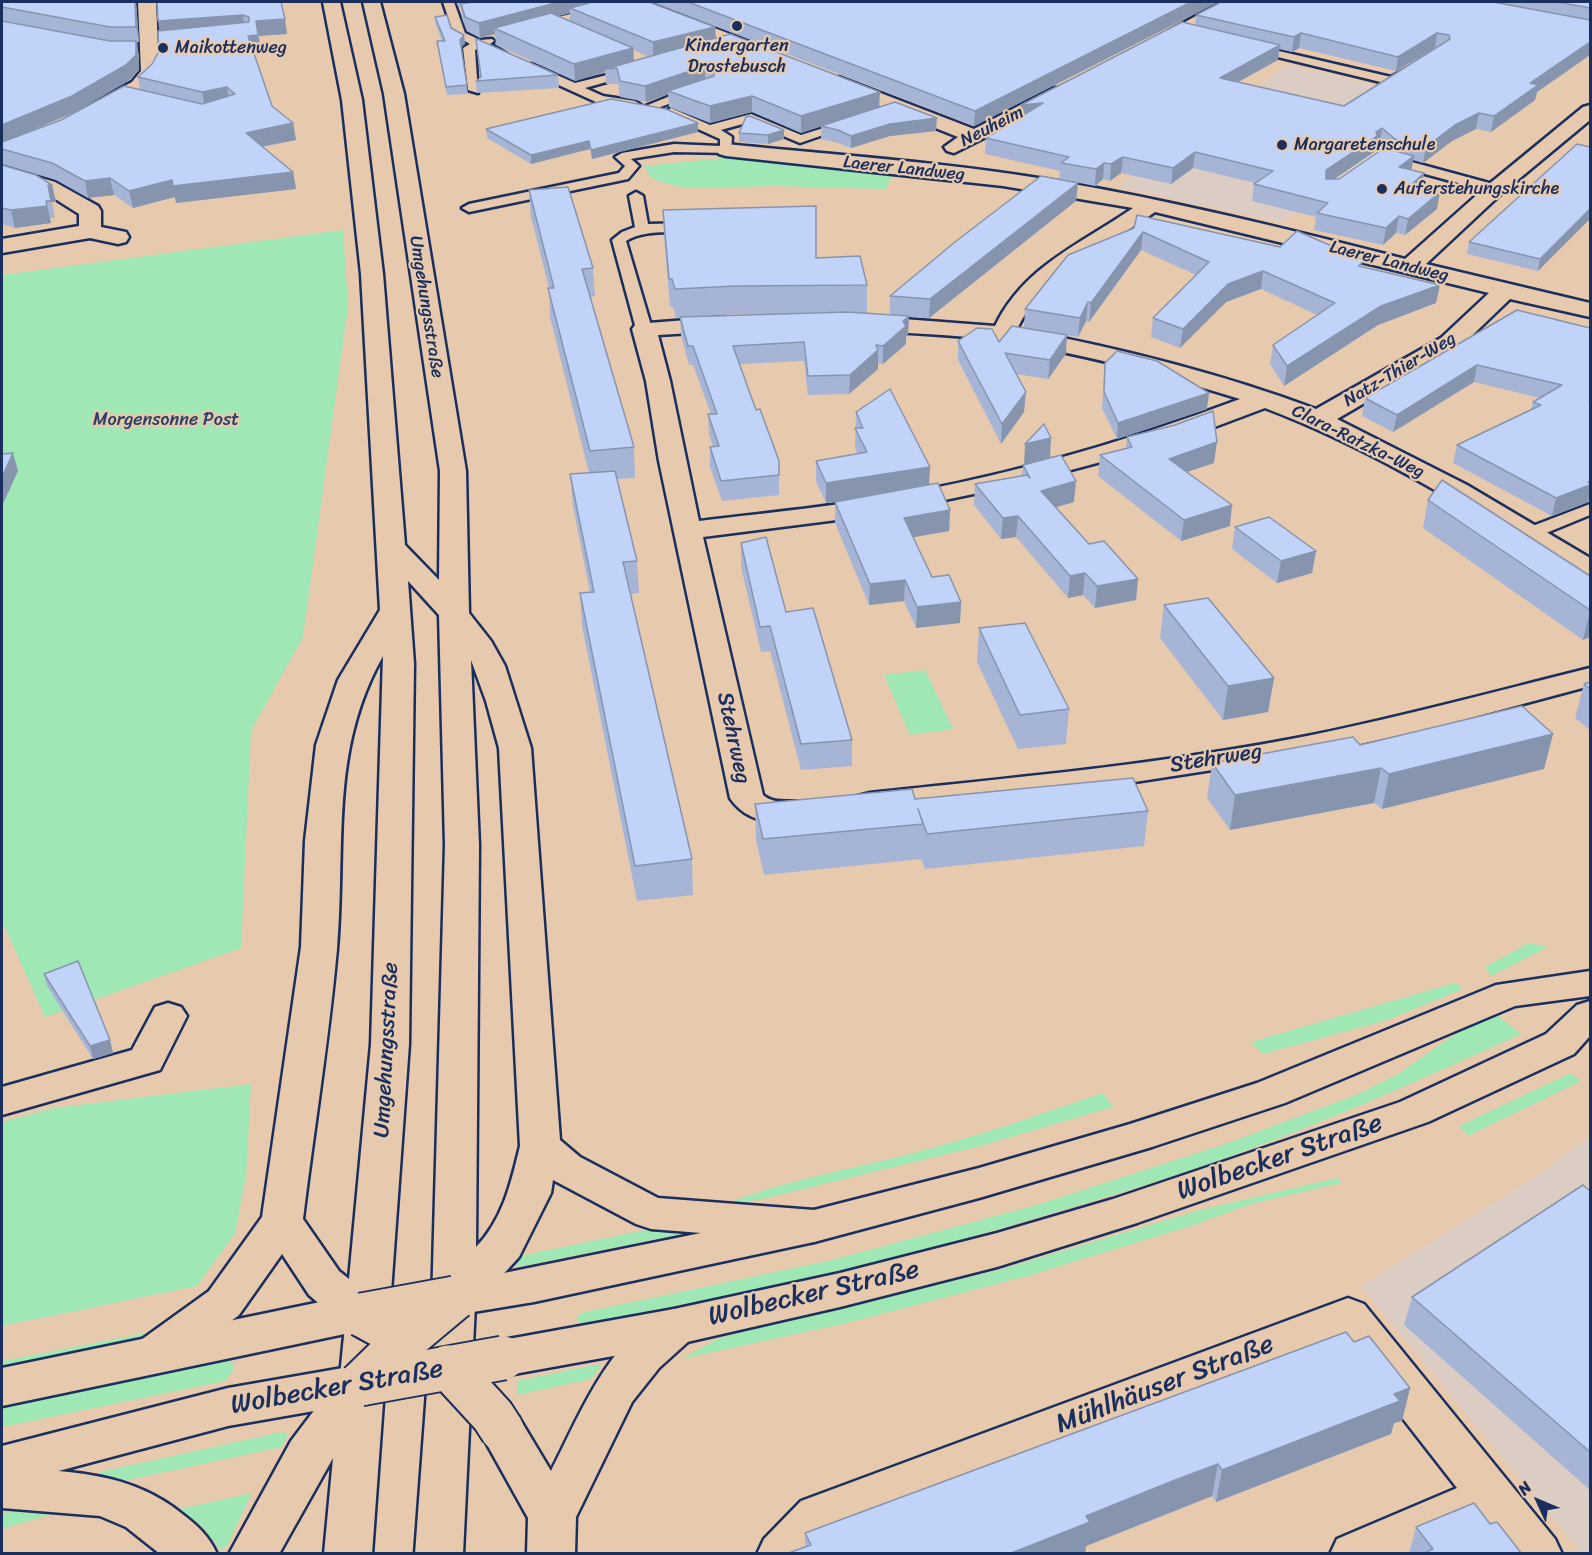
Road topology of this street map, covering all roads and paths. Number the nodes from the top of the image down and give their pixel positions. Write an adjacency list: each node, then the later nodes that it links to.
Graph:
1 (330, 2): 61 (main road, Umgehungsstraße)
2 (371, 2): 64 (main road, Umgehungsstraße)
3 (449, 2): 14 (lane)
4 (632, 2): 8 (main road); 10 (lane)
5 (1233, 2): 9 (main road)
6 (686, 6): 8 (main road)
7 (151, 9): 26 (main road)
8 (665, 14): 13 (main road)
9 (1179, 31): 11 (lane); 17 (main road)
10 (521, 32)
11 (1202, 36)
12 (499, 38): 14 (lane)
13 (736, 42): 16 (lane); 18 (main road)
14 (477, 44): 23 (lane); 24 (lane)
15 (1236, 44): 19 (lane)
16 (713, 48)
17 (1138, 53)
18 (778, 59)
19 (1421, 64)
20 (640, 68): 23 (lane)
21 (819, 75): 33 (main road)
22 (1078, 84): 33 (main road, Neuheim)
23 (574, 87): 28 (lane)
24 (474, 90)
25 (699, 90): 28 (lane)
26 (124, 95): 27 (lane); 30 (main road)
27 (147, 101)
28 (649, 107): 32 (lane)
29 (1590, 111): 40 (main road)
30 (75, 118)
31 (864, 119): 32 (lane)
32 (711, 129): 34 (lane)
33 (974, 136): 38 (main road, Neuheim)
34 (726, 150): 37 (lane, Laerer Landweg); 38 (main road, Laerer Landweg)
35 (1375, 157): 40 (lane)
36 (604, 158): 37 (lane)
37 (627, 161): 43 (lane)
38 (910, 170): 42 (main road, Laerer Landweg)
39 (2, 172): 46 (main road)
40 (1495, 189): 49 (main road)
41 (636, 196): 45 (lane)
42 (1152, 205): 49 (main road, Laerer Landweg); 55 (main road)
43 (469, 208)
44 (712, 226): 45 (lane)
45 (642, 228): 54 (lane, Stehrweg)
46 (90, 231): 47 (main road); 48 (main road)
47 (117, 237)
48 (2, 246)
49 (1409, 267): 50 (main road, Laerer Landweg)
50 (1505, 291): 51 (main road, Laerer Landweg); 57 (main road, Natz-Thier-Weg)
51 (1590, 310)
52 (749, 322): 54 (main road)
53 (836, 322): 55 (main road, Clara-Ratzka-Weg)
54 (644, 329): 59 (main road, Stehrweg)
55 (1003, 334): 56 (main road, Clara-Ratzka-Weg)
56 (1264, 399): 57 (main road, Clara-Ratzka-Weg); 59 (main road)
57 (1318, 419): 60 (main road, Clara-Ratzka-Weg)
58 (1590, 509): 60 (lane)
59 (688, 531): 65 (main road, Stehrweg)
60 (1528, 534): 62 (main road, Clara-Ratzka-Weg)
61 (390, 546): 63 (main road, Umgehungsstraße); 64 (main road)
62 (1590, 570)
63 (394, 612): 71 (main road); 88 (main road, Umgehungsstraße)
64 (453, 615): 70 (main road); 89 (main road, Umgehungsstraße)
65 (1590, 677)
66 (1590, 984): 72 (main road)
67 (1590, 1014): 76 (main road, Wolbecker Straße)
68 (168, 1016): 69 (main road)
69 (2, 1101)
70 (540, 1146): 72 (main road); 73 (main road)
71 (282, 1221): 74 (main road); 78 (main road)
72 (814, 1226): 73 (main road)
73 (455, 1298): 75 (main road, bridge); 77 (main road, bridge)
74 (322, 1301): 75 (main road); 78 (main road)
75 (362, 1315): 77 (main road, bridge)
76 (675, 1327): 79 (main road, Wolbecker Straße, bridge); 85 (main road)
77 (406, 1339): 79 (main road); 80 (main road, bridge)
78 (157, 1353): 81 (main road)
79 (447, 1367): 80 (main road, Wolbecker Straße, bridge); 85 (main road, bridge)
80 (360, 1384): 82 (main road, Wolbecker Straße); 87 (main road)
81 (2, 1387)
82 (2, 1466)
83 (2, 1488): 86 (main road)
84 (1491, 1495): 90 (main road, Mühlhäuser Straße); 91 (main road); 92 (main road, Mühlhäuser Straße)
85 (551, 1535)
86 (193, 1554)
87 (253, 1554)
88 (348, 1554)
89 (439, 1554)
90 (781, 1554)
91 (1354, 1554)
92 (1538, 1554)

